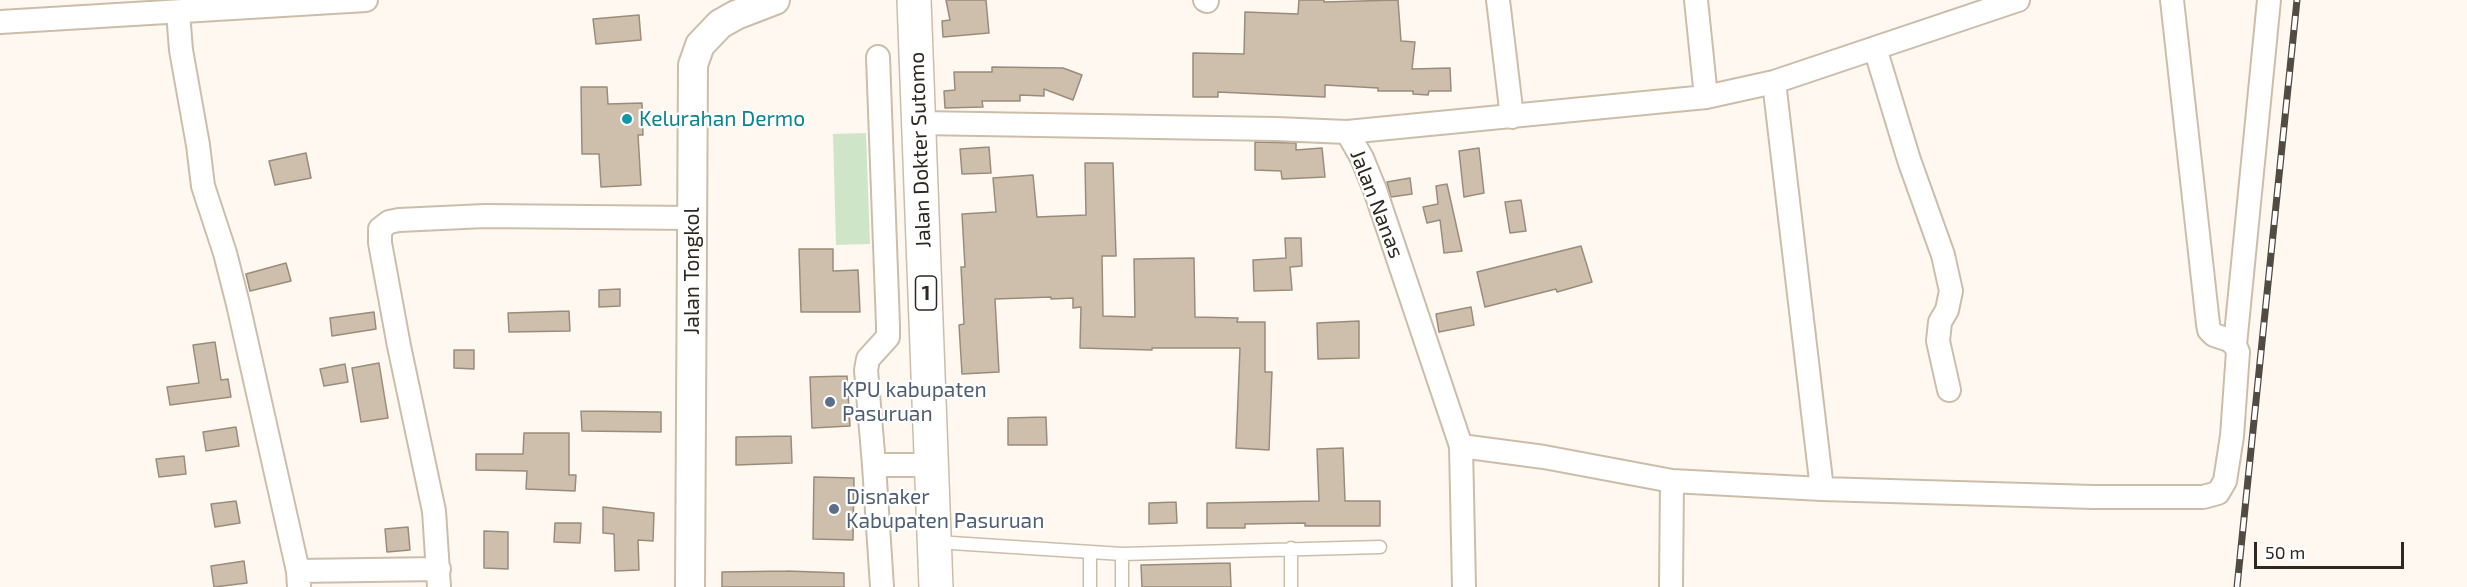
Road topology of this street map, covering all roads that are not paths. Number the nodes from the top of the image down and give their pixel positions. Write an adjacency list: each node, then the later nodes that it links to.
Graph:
1 (366, 0): 10 (street)
2 (775, 0): 19 (street, Jalan Tongkol)
3 (914, 0): 17 (highway, Jalan Dokter Sutomo / 1)
4 (1498, 0): 16 (street)
5 (1696, 0): 15 (street)
6 (2018, 0): 12 (street)
7 (2172, 0): 20 (street)
8 (2269, 0): 20 (street)
9 (108, 8): 10 (street); 11 (street)
10 (178, 19): 33 (street)
11 (0, 22)
12 (1875, 48): 14 (street); 21 (street)
13 (878, 57): 23 (street)
14 (1774, 82): 15 (street); 26 (street)
15 (1706, 97): 16 (street)
16 (1512, 117): 18 (street)
17 (920, 123): 18 (street, Jalan Nanas); 24 (highway, Jalan Dokter Sutomo / 1)
18 (1347, 132): 22 (street, Jalan Nanas)
19 (692, 218): 32 (street); 34 (street, Jalan Tongkol)
20 (2235, 345): 26 (street)
21 (1949, 390)
22 (1461, 446): 25 (street); 40 (street, Jalan Nanas)
23 (874, 465): 24 (street); 35 (street)
24 (931, 465): 27 (highway, Jalan Dokter Sutomo / 1)
25 (1672, 481): 26 (street); 41 (street)
26 (1822, 489)
27 (935, 542): 30 (lane); 36 (highway, Jalan Dokter Sutomo / 1)
28 (1380, 547): 29 (lane)
29 (1290, 548): 31 (lane); 39 (lane)
30 (1090, 554): 31 (lane); 37 (lane)
31 (1122, 554): 38 (lane)
32 (439, 578): 33 (street)
33 (298, 579)
34 (690, 587)
35 (882, 587)
36 (936, 587)
37 (1090, 587)
38 (1122, 587)
39 (1291, 587)
40 (1464, 587)
41 (1671, 587)

